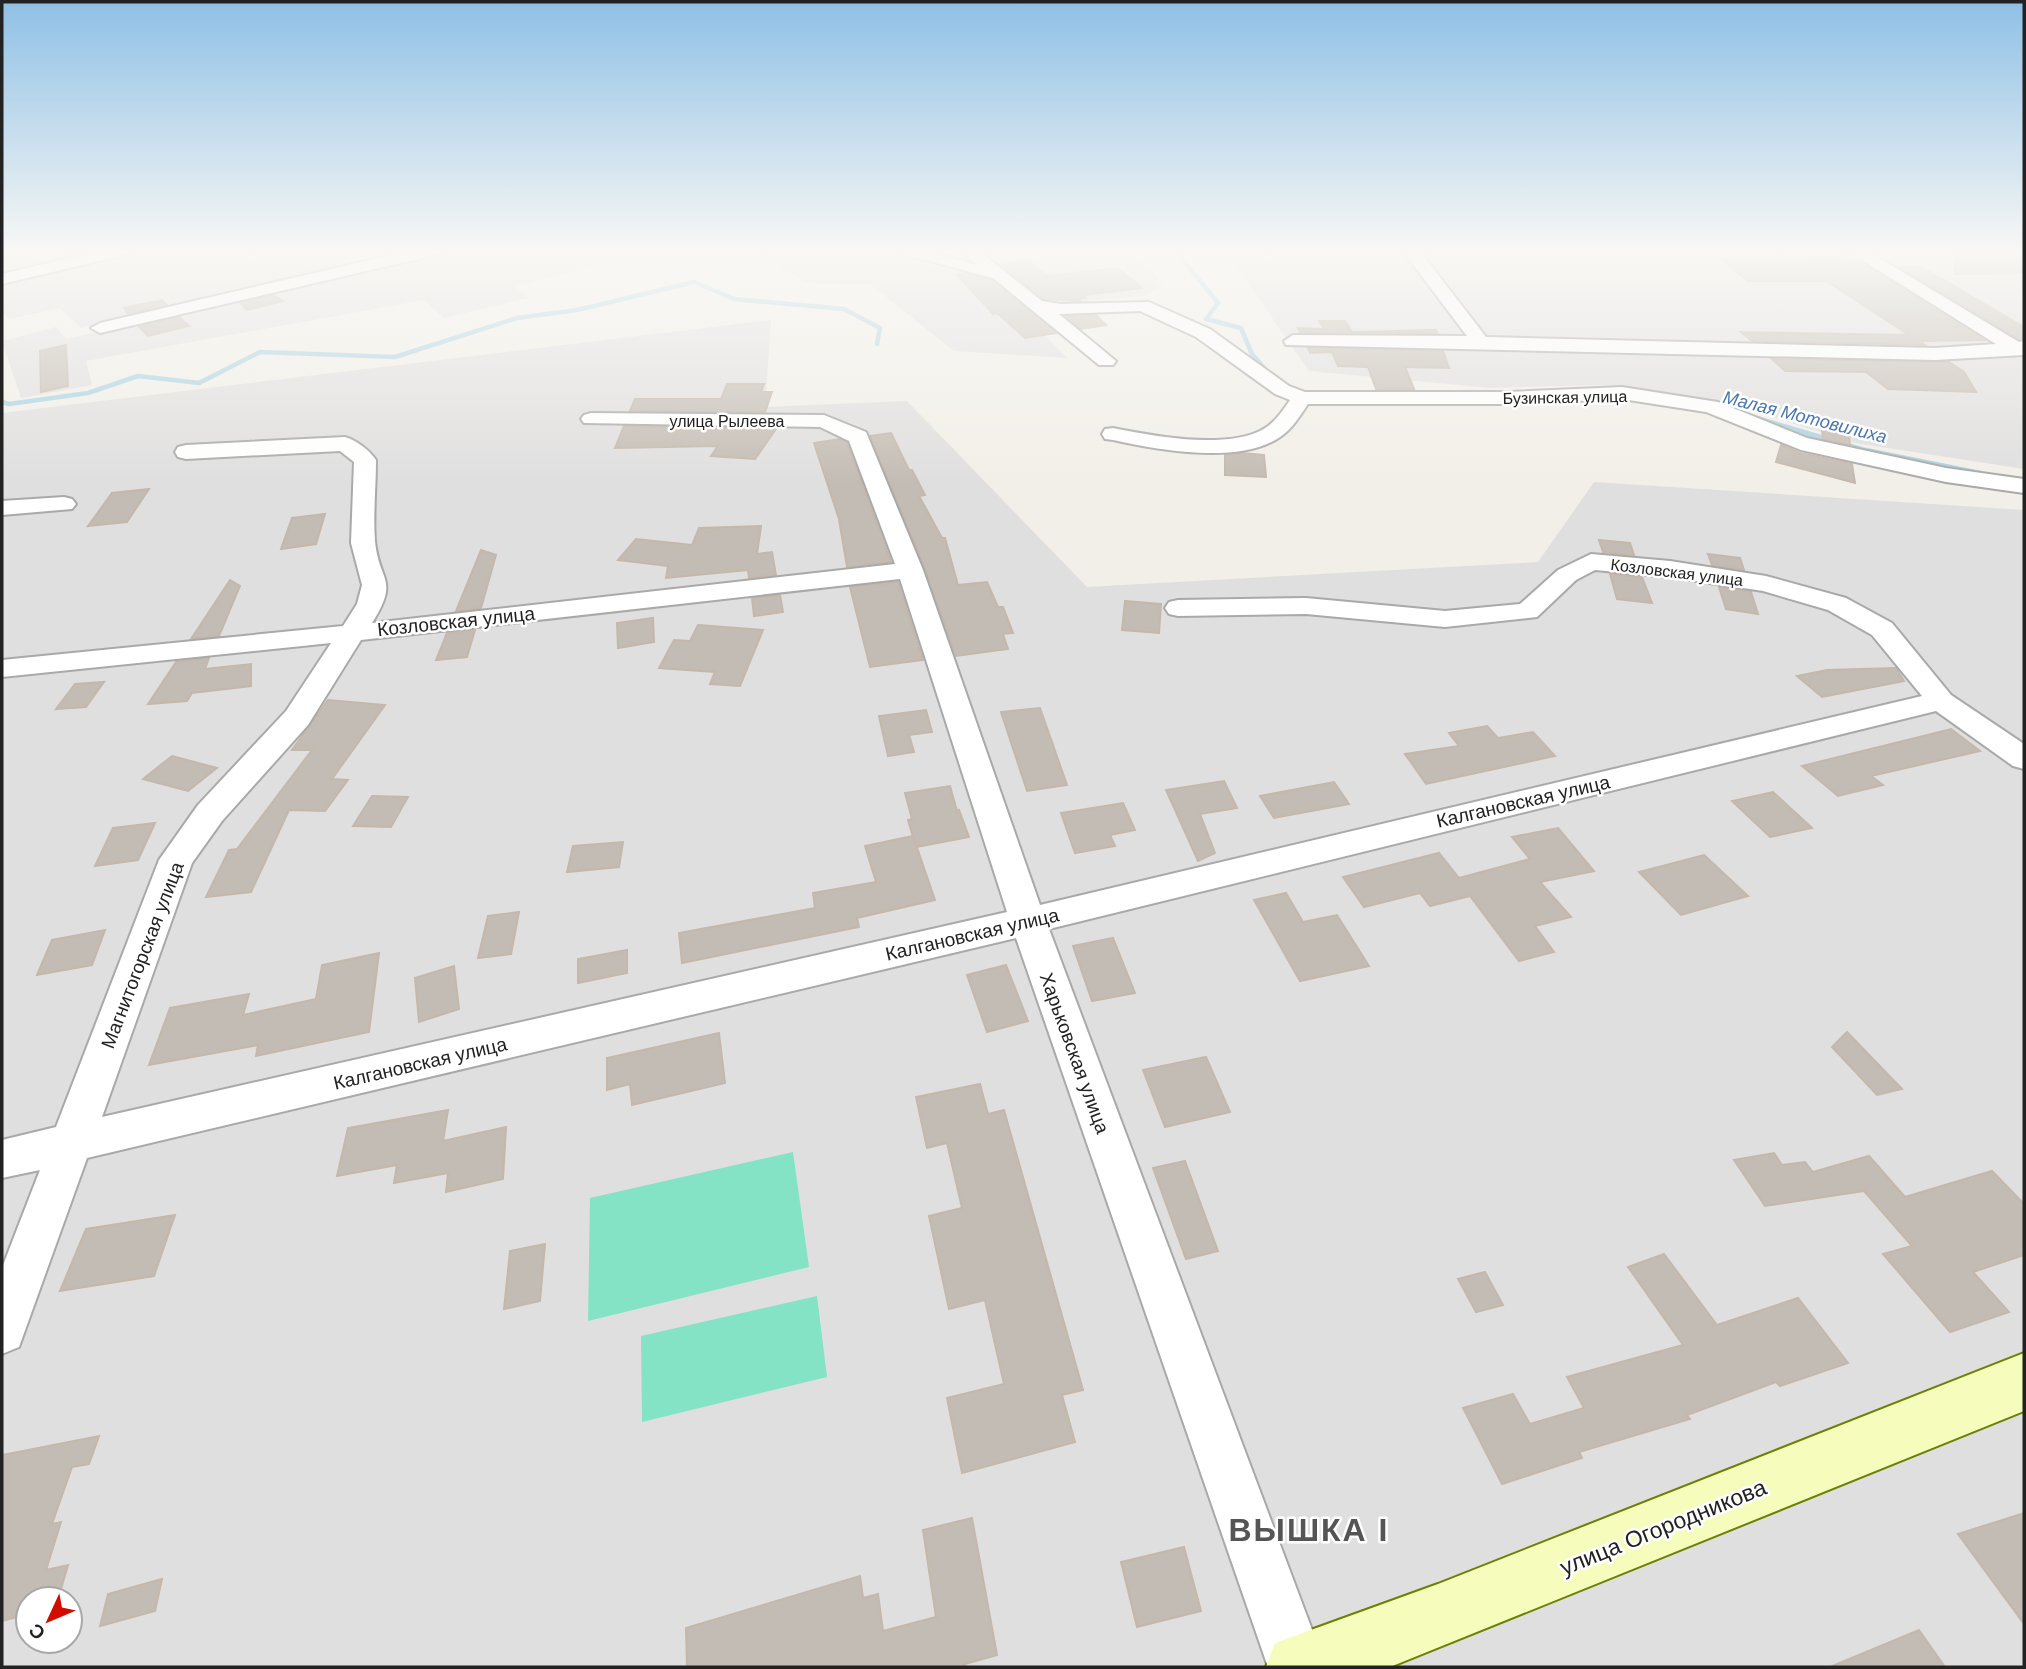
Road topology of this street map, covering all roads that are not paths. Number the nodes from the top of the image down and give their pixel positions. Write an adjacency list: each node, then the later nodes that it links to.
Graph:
1 (1064, 328): 8 (street)
2 (1192, 328): 9 (street)
3 (1470, 328): 6 (street)
4 (1985, 328): 7 (street)
5 (1293, 341): 6 (street)
6 (1480, 341): 7 (street)
7 (2021, 349)
8 (1105, 361)
9 (1302, 398): 11 (street); 14 (street, Бузинская улица)
10 (592, 419): 12 (street, улица Рылеева)
11 (1113, 434)
12 (859, 437): 17 (street, Харьковская улица)
13 (186, 452): 19 (street, Магнитогорская улица)
14 (2024, 486)
15 (64, 505): 16 (street)
16 (2, 508)
17 (910, 570): 19 (street, Козловская улица); 23 (street, Харьковская улица)
18 (1178, 608): 21 (street, Козловская улица)
19 (351, 633): 20 (street, Козловская улица); 24 (street, Магнитогорская улица)
20 (2, 668)
21 (1941, 701): 22 (street, Козловская улица); 23 (street, Калгановская улица)
22 (2024, 759)
23 (1028, 921): 24 (street, Калгановская улица); 28 (street, Харьковская улица)
24 (69, 1145): 25 (street, Калгановская улица); 26 (street, Магнитогорская улица)
25 (2, 1159)
26 (2, 1330)
27 (2024, 1382): 28 (main road, улица Огородникова)
28 (1298, 1667)

